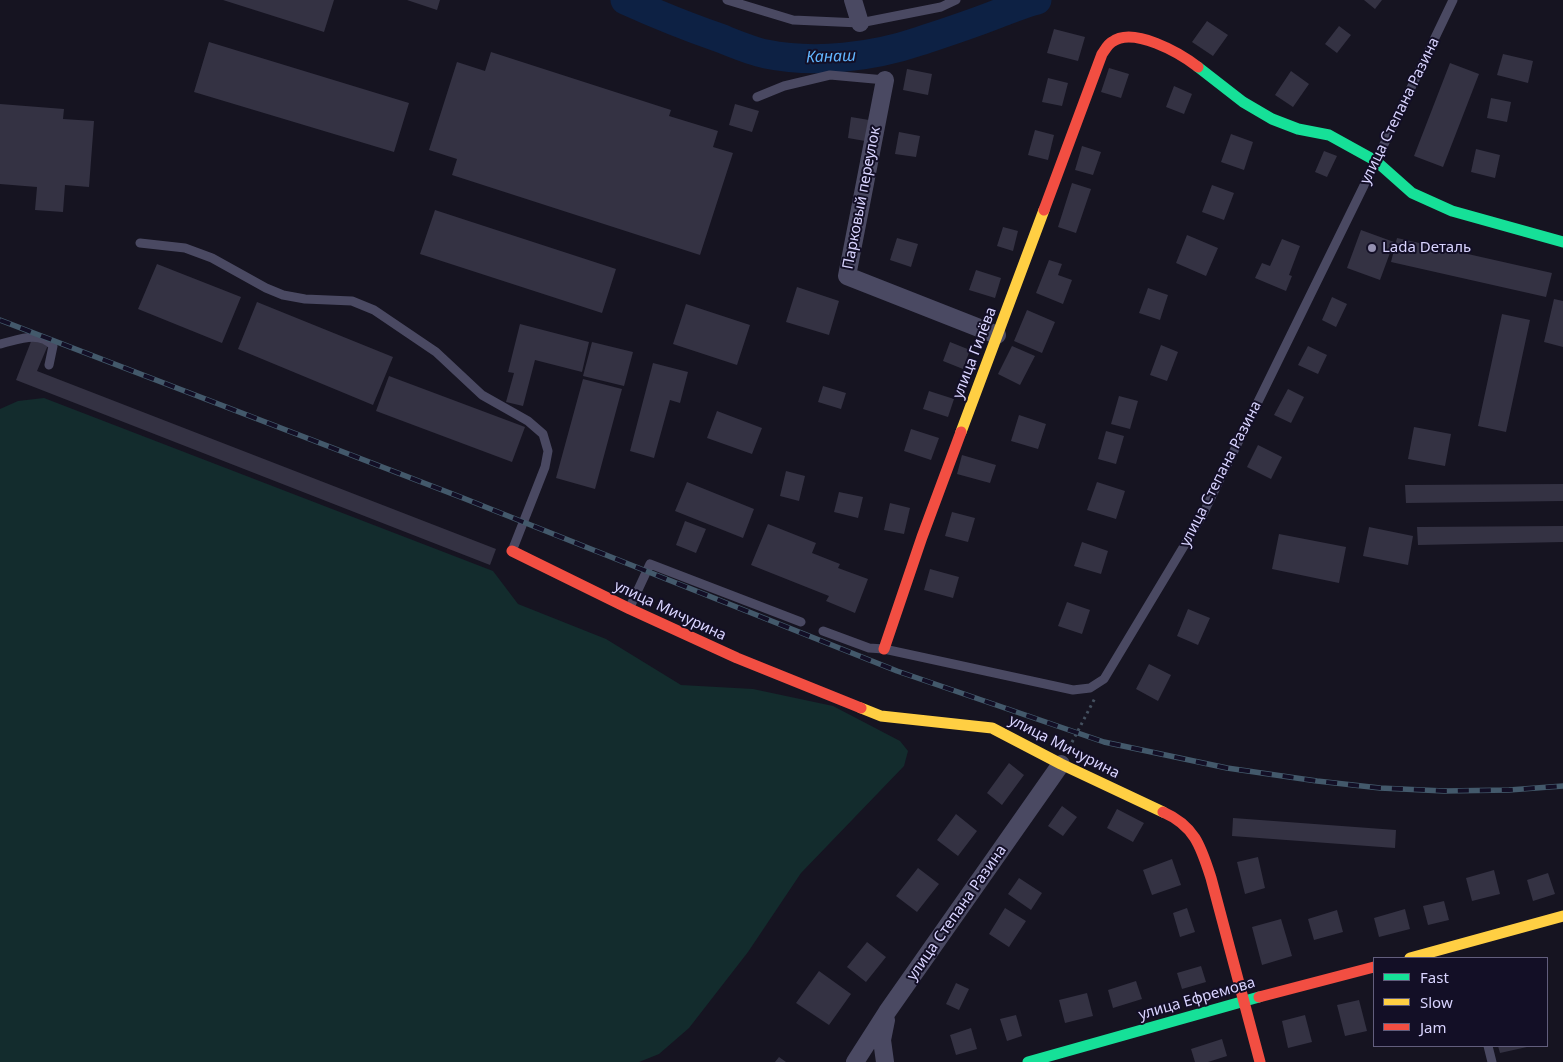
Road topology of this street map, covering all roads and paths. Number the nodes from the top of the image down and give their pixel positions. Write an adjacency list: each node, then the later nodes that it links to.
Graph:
1 (727, 0): 5 (lane)
2 (853, 0): 5 (street)
3 (956, 0): 5 (lane)
4 (1453, 0): 8 (lane, улица Степана Разина)
5 (860, 23)
6 (885, 80): 7 (lane); 11 (street, Парковый переулок)
7 (757, 97)
8 (1376, 161): 9 (street); 11 (street, улица Гилёва); 19 (lane, улица Степана Разина)
9 (1563, 242)
10 (140, 243): 14 (lane, улица Мичурина)
11 (997, 335): 18 (street, улица Гилёва)
12 (0, 344): 13 (lane)
13 (49, 365)
14 (512, 551): 15 (street, улица Мичурина)
15 (630, 609): 16 (lane); 20 (street, улица Мичурина)
16 (801, 622)
17 (822, 631): 18 (lane)
18 (884, 648): 19 (lane)
19 (1104, 679): 20 (path)
20 (1061, 764): 24 (street, улица Мичурина); 25 (street, улица Степана Разина)
21 (1563, 916): 22 (street)
22 (1415, 957)
23 (1373, 967): 24 (street, улица Ефремова)
24 (1243, 1001): 27 (street, улица Ефремова); 30 (street, улица Мичурина)
25 (887, 1012): 28 (street, улица Степана Разина); 29 (street)
26 (1488, 1047): 31 (lane)
27 (1032, 1061)
28 (855, 1062)
29 (885, 1062)
30 (1260, 1062)
31 (1492, 1062)

